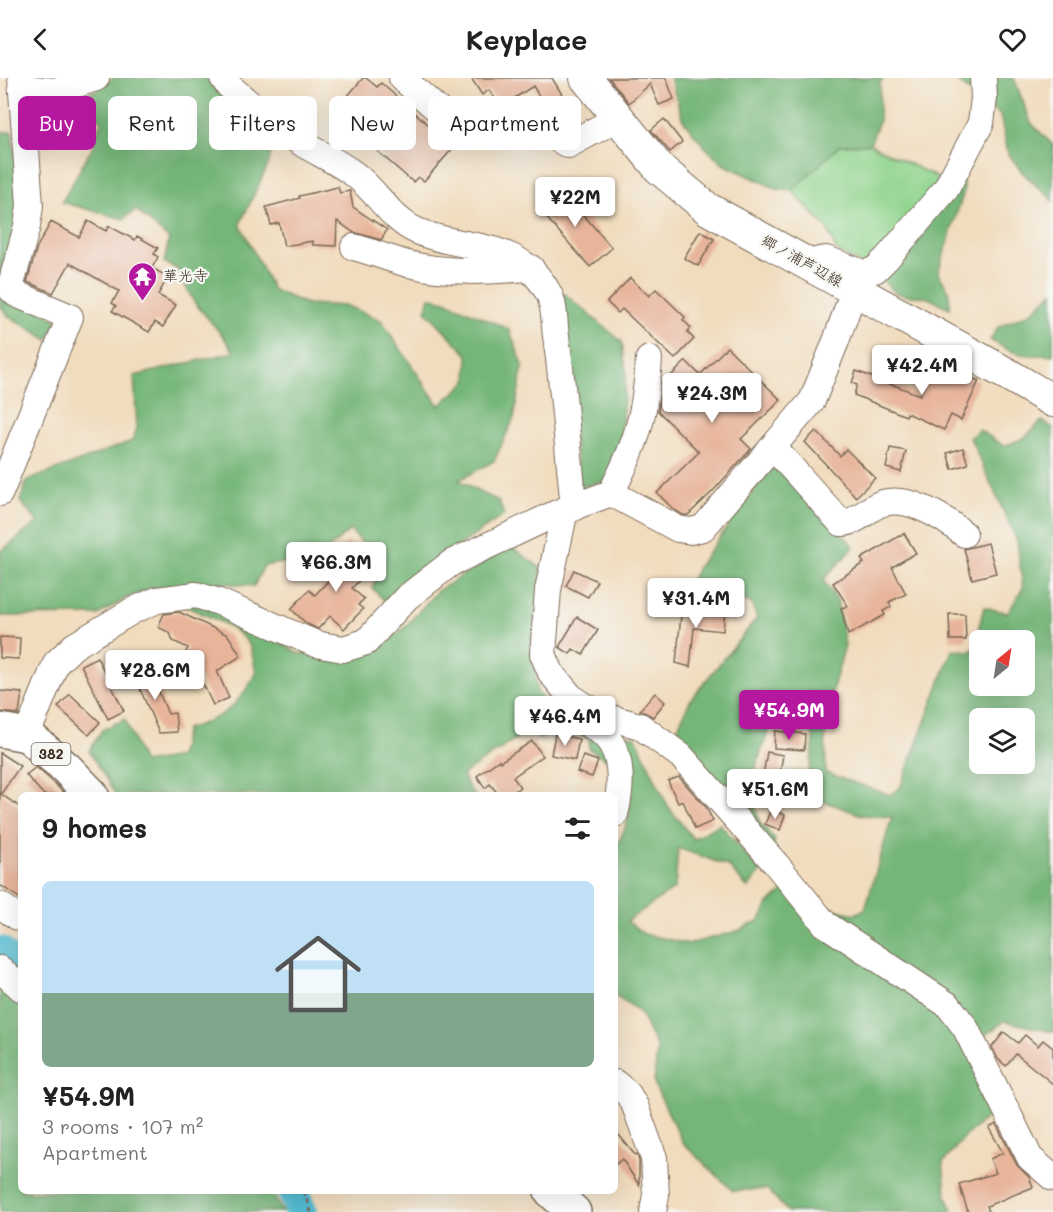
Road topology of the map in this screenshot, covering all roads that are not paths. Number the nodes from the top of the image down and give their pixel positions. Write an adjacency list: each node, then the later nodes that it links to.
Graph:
1 (96, 78): 6 (street)
2 (223, 78): 10 (street)
3 (402, 78): 7 (street)
4 (586, 78): 7 (main road, 郷ノ浦芦辺線)
5 (983, 78): 9 (street)
6 (22, 83): 15 (street)
7 (618, 118): 9 (main road, 郷ノ浦芦辺線)
8 (354, 247): 10 (street)
9 (813, 266): 11 (main road, 郷ノ浦芦辺線)
10 (531, 268): 17 (street)
11 (854, 290): 13 (main road, 郷ノ浦芦辺線); 14 (street)
12 (649, 359): 16 (street)
13 (1053, 401)
14 (773, 447): 16 (street); 18 (street)
15 (0, 493)
16 (610, 493): 17 (street)
17 (569, 509): 19 (street); 20 (street)
18 (964, 534)
19 (548, 666): 22 (street); 26 (street)
20 (14, 732): 21 (highway, 382)
21 (89, 792)
22 (618, 792)
23 (0, 969): 24 (street)
24 (18, 985)
25 (618, 1086): 29 (street)
26 (1053, 1178)
27 (554, 1194): 28 (highway)
28 (574, 1212)
29 (653, 1212)

